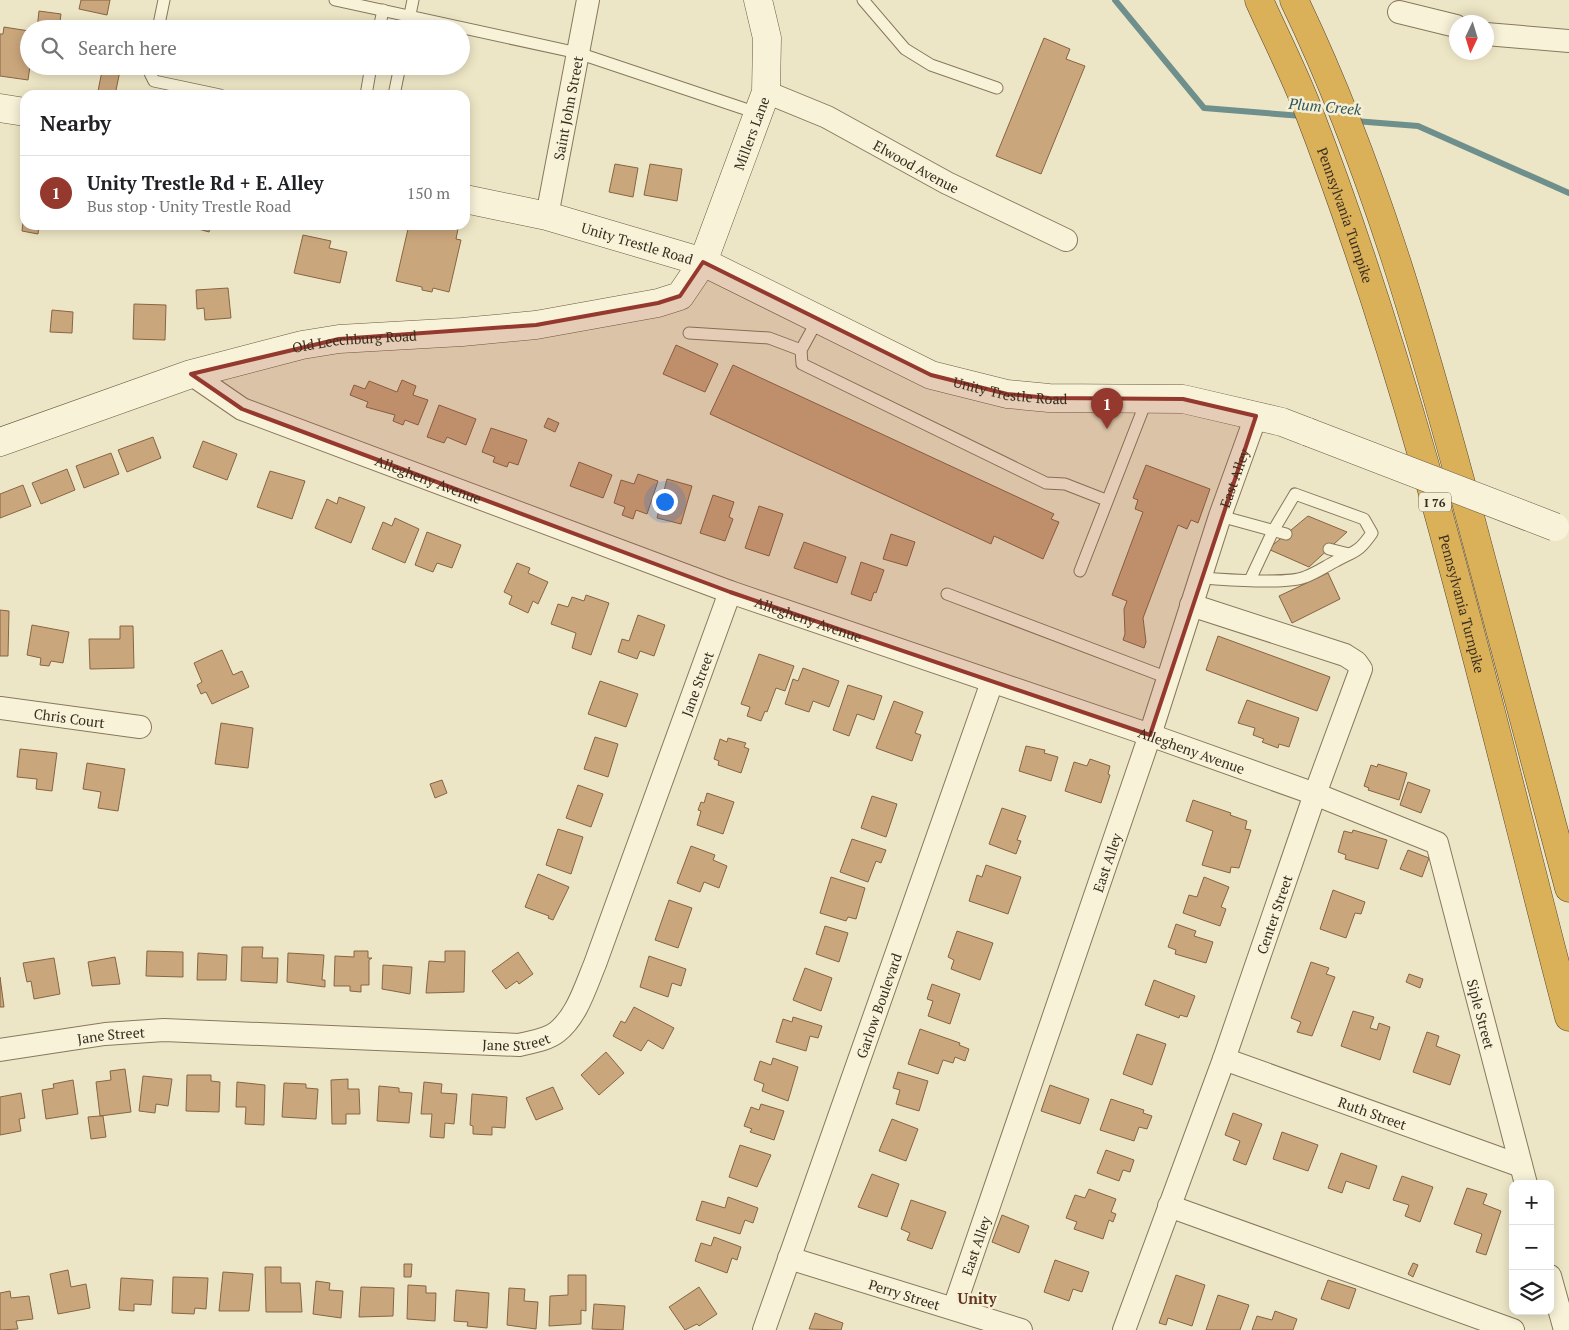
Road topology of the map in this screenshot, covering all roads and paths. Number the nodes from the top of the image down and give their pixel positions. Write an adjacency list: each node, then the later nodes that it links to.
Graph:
1 (164, 0): 12 (lane)
2 (335, 0): 9 (lane)
3 (413, 0): 11 (lane)
4 (588, 0): 20 (street, Saint John Street)
5 (863, 0): 24 (lane)
6 (1259, 0): 63 (highway, Pennsylvania Turnpike / I 76)
7 (1294, 0): 62 (highway, I 76)
8 (755, 3): 28 (street, Millers Lane)
9 (383, 10): 11 (lane); 13 (lane)
10 (1399, 12): 16 (street)
11 (410, 16): 14 (lane); 15 (lane)
12 (160, 20)
13 (381, 20)
14 (409, 20)
15 (429, 20)
16 (1449, 24)
17 (470, 29): 20 (lane)
18 (1494, 35): 19 (street)
19 (1569, 41)
20 (578, 52): 28 (lane); 32 (street, Saint John Street)
21 (151, 75): 25 (lane)
22 (370, 75): 26 (lane)
23 (398, 75): 27 (lane)
24 (997, 88)
25 (196, 90)
26 (367, 90)
27 (395, 90)
28 (762, 103): 33 (street, Elwood Avenue); 34 (street, Millers Lane)
29 (0, 108): 30 (street)
30 (20, 111)
31 (470, 200): 32 (street, Unity Trestle Road)
32 (547, 216): 34 (street, Unity Trestle Road)
33 (1066, 240)
34 (703, 262): 35 (street, Unity Trestle Road); 38 (street, Old Leechburg Road)
35 (818, 319): 37 (lane); 39 (street, Unity Trestle Road)
36 (689, 333): 37 (lane)
37 (801, 350): 42 (lane)
38 (191, 374): 41 (street, Old Leechburg Road); 52 (street, Allegheny Avenue)
39 (1148, 398): 40 (street, Unity Trestle Road); 42 (lane)
40 (1256, 416): 43 (street, East Alley); 45 (street, Unity Trestle Road, bridge)
41 (0, 442)
42 (1106, 500): 49 (lane)
43 (1220, 516): 44 (lane); 50 (street, East Alley)
44 (1273, 531): 46 (lane); 48 (lane); 51 (lane)
45 (1562, 531)
46 (1286, 534)
47 (1329, 548): 48 (lane)
48 (1350, 554): 51 (lane)
49 (1080, 571)
50 (1200, 578): 51 (lane); 54 (street, East Alley)
51 (1250, 580)
52 (730, 592): 56 (street, Allegheny Avenue); 64 (street, Jane Street)
53 (946, 594): 55 (lane)
54 (1191, 605): 55 (street, East Alley); 60 (street, Center Street)
55 (1168, 678): 59 (street, East Alley)
56 (992, 682): 59 (street, Allegheny Avenue); 68 (street, Garlow Boulevard)
57 (0, 708): 58 (street, Chris Court)
58 (140, 727)
59 (1150, 735): 60 (street, Allegheny Avenue); 70 (street, East Alley)
60 (1315, 794): 61 (street, Allegheny Avenue); 65 (street, Center Street)
61 (1437, 843): 66 (street, Siple Street)
62 (1569, 888)
63 (1569, 1017)
64 (0, 1050)
65 (1224, 1059): 66 (street, Ruth Street); 67 (street, Center Street)
66 (1524, 1175)
67 (1169, 1206): 73 (street, Center Street); 74 (street)
68 (789, 1258): 70 (street, Perry Street); 71 (street, Garlow Boulevard)
69 (1554, 1290): 75 (street)
70 (954, 1308): 72 (street, Perry Street)
71 (764, 1330)
72 (1021, 1330)
73 (1124, 1330)
74 (1513, 1330)
75 (1565, 1330)

